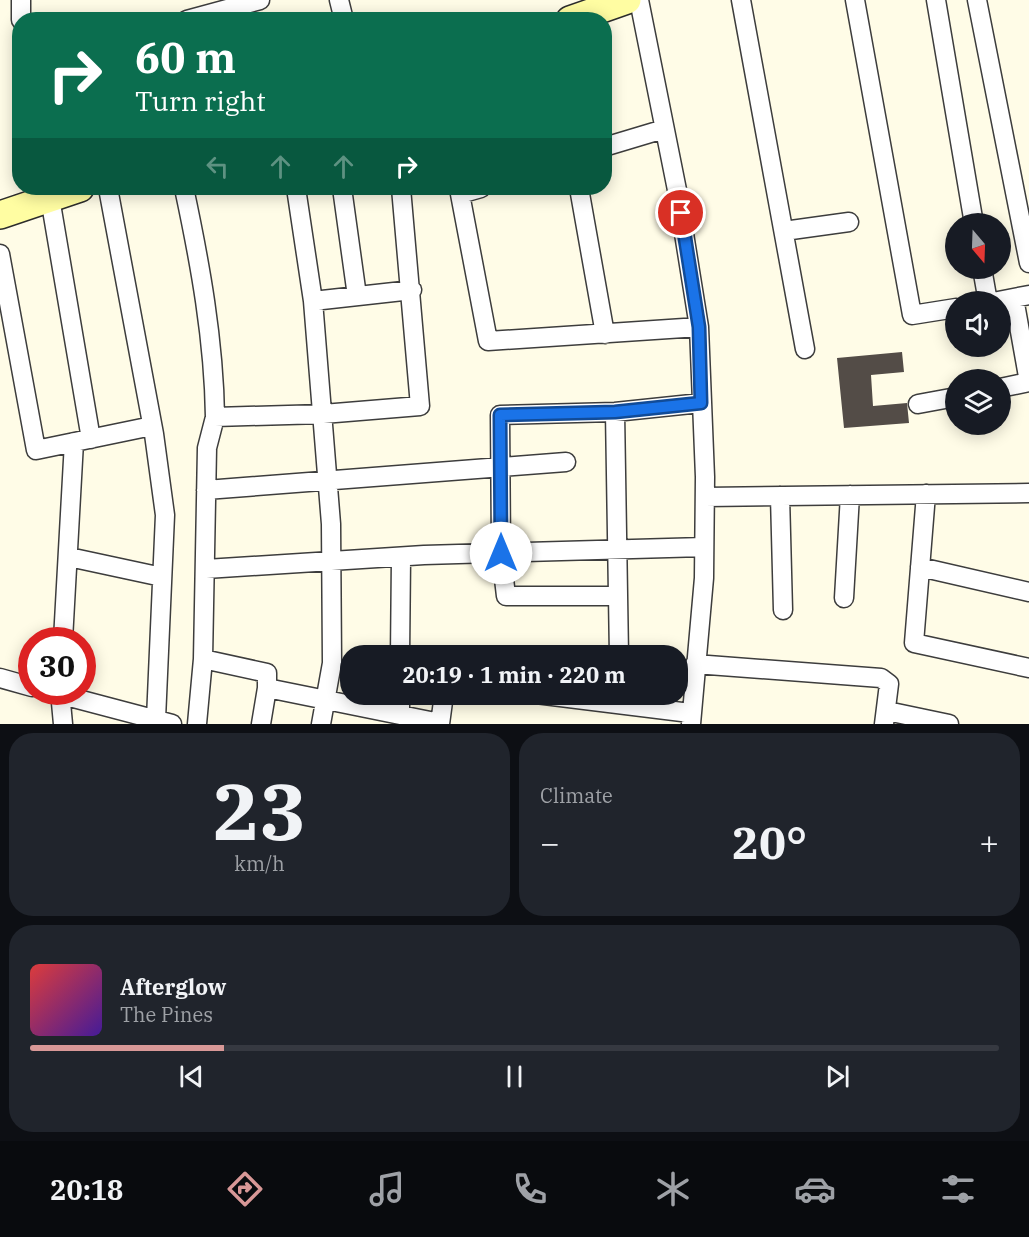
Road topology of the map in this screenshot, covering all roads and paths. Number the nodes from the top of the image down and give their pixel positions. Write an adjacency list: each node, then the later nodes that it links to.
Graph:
1 (260, 0): 8 (street)
2 (627, 0): 10 (street)
3 (639, 0): 11 (street)
4 (741, 0): 25 (street)
5 (855, 0): 32 (street)
6 (936, 0): 22 (street)
7 (978, 0): 27 (street)
8 (219, 5): 9 (street)
9 (204, 12)
10 (593, 12)
11 (664, 129): 12 (street); 33 (street)
12 (612, 145)
13 (59, 195): 21 (street)
14 (109, 195): 44 (street)
15 (185, 195): 43 (street)
16 (298, 195): 31 (street)
17 (343, 195): 29 (street)
18 (402, 195): 28 (street)
19 (460, 195): 34 (street)
20 (580, 195): 34 (street)
21 (50, 198): 23 (street); 45 (street)
22 (973, 213)
23 (0, 215)
24 (849, 222): 25 (street)
25 (784, 231): 35 (street)
26 (0, 254): 45 (street)
27 (1029, 263)
28 (412, 290): 29 (street); 42 (street)
29 (357, 296): 31 (street)
30 (1021, 297): 36 (street)
31 (313, 301): 42 (street)
32 (945, 310)
33 (699, 327): 34 (street); 39 (street)
34 (605, 334)
35 (805, 349)
36 (1029, 382): 37 (street)
37 (1011, 386)
38 (945, 399): 40 (street)
39 (701, 403): 41 (street); 54 (street)
40 (918, 404)
41 (615, 412): 47 (street); 56 (street)
42 (323, 414): 43 (street); 48 (street)
43 (215, 417): 49 (street)
44 (152, 426): 45 (street); 63 (street)
45 (82, 441): 58 (street)
46 (566, 462): 47 (street)
47 (501, 465): 48 (street); 57 (street)
48 (328, 480): 49 (street); 60 (street)
49 (206, 490): 62 (street)
50 (1029, 493): 51 (street)
51 (926, 494): 52 (street); 61 (street)
52 (850, 495): 53 (street); 66 (street)
53 (780, 496): 54 (street); 67 (street)
54 (705, 497): 55 (street)
55 (704, 547): 56 (street); 72 (street)
56 (617, 549): 57 (street); 65 (street)
57 (501, 553): 59 (street); 65 (street)
58 (69, 557): 63 (street); 68 (street)
59 (401, 558): 60 (street); 69 (street)
60 (332, 563): 62 (street); 77 (street)
61 (920, 567): 64 (street); 73 (street)
62 (206, 569): 71 (street)
63 (162, 577): 86 (street)
64 (1029, 592)
65 (618, 596): 70 (street)
66 (844, 598)
67 (783, 610)
68 (64, 627)
69 (400, 645)
70 (619, 645)
71 (203, 659): 76 (street); 89 (street)
72 (695, 664): 84 (street); 85 (street)
73 (1029, 668)
74 (0, 678): 75 (street)
75 (18, 683)
76 (267, 688): 77 (street); 90 (street)
77 (325, 701): 83 (street); 91 (street)
78 (96, 703): 86 (street)
79 (59, 705): 88 (street)
80 (400, 705): 83 (street)
81 (442, 705): 87 (street)
82 (642, 705): 84 (street)
83 (400, 715): 87 (street)
84 (691, 718)
85 (885, 718): 92 (street)
86 (164, 721)
87 (440, 723)
88 (63, 724)
89 (197, 724)
90 (261, 724)
91 (321, 724)
92 (949, 724)

